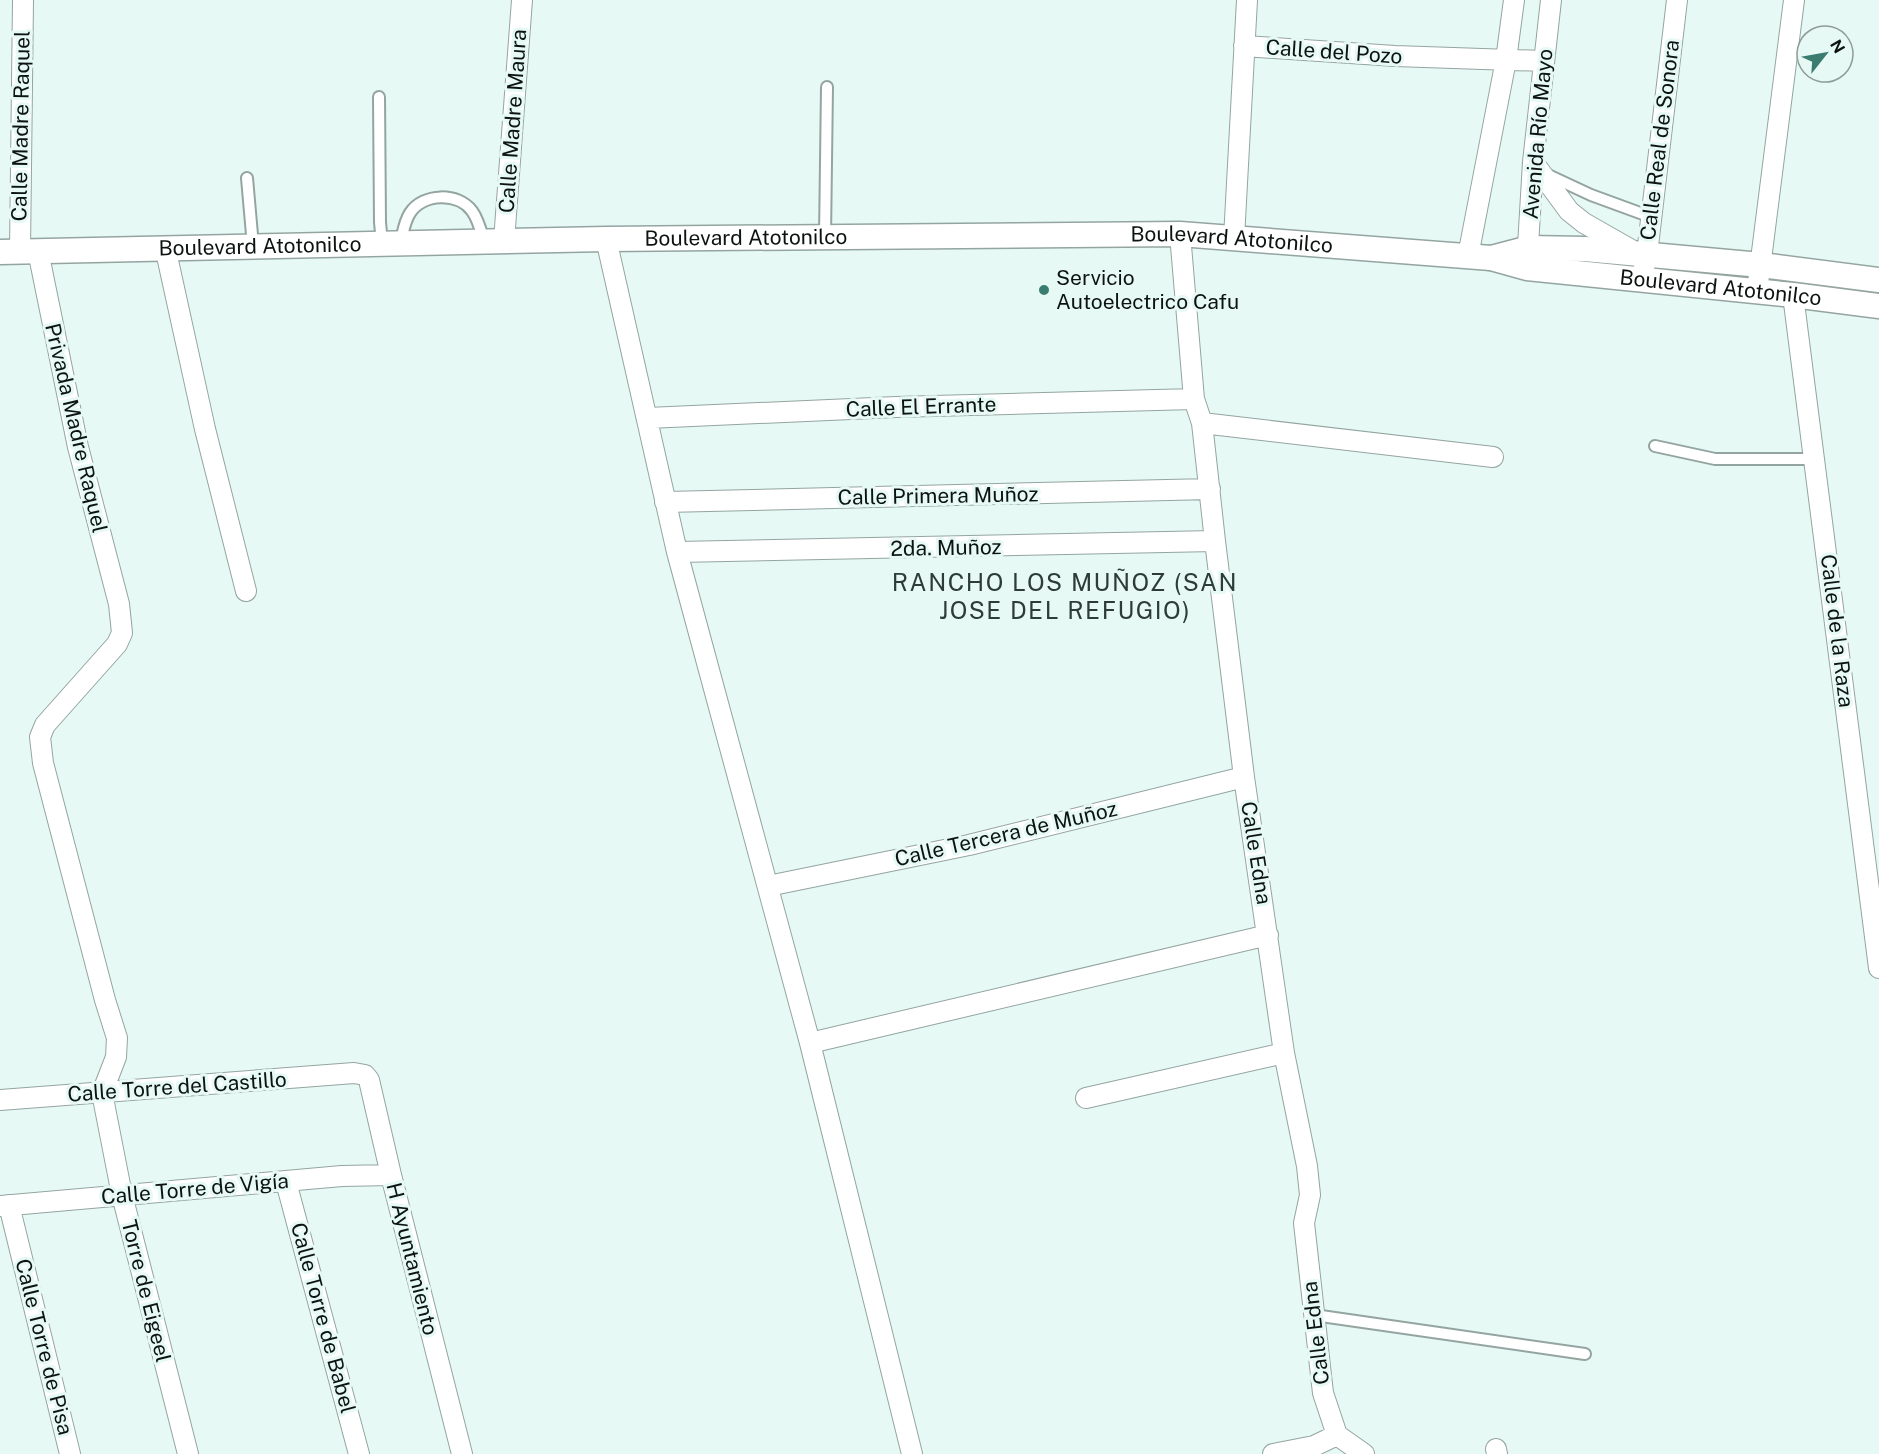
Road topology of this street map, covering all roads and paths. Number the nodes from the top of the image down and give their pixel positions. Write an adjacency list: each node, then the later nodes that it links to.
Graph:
1 (23, 0): 24 (street, Calle Madre Raquel)
2 (522, 0): 20 (street, Calle Madre Maura)
3 (1247, 0): 8 (street)
4 (1514, 0): 9 (street)
5 (1551, 0): 10 (street, Avenida Río Mayo)
6 (1677, 0): 15 (street, Calle Real de Sonora)
7 (1794, 0): 28 (street)
8 (1244, 46): 9 (street, Calle del Pozo); 18 (street, Calle del Pozo)
9 (1506, 60): 10 (street, Calle del Pozo); 26 (street)
10 (1543, 61): 13 (street, Avenida Río Mayo)
11 (826, 87): 17 (lane)
12 (379, 97): 21 (lane)
13 (1536, 166): 15 (lane); 25 (street); 27 (street, Avenida Río Mayo)
14 (247, 178): 22 (lane)
15 (1651, 217): 25 (street, Calle Real de Sonora)
16 (1180, 234): 17 (street, Boulevard Atotonilco); 18 (street, Boulevard Atotonilco); 35 (street, Calle Edna)
17 (825, 238): 19 (street, Boulevard Atotonilco)
18 (1234, 238): 26 (street, Boulevard Atotonilco)
19 (606, 239): 20 (street, Boulevard Atotonilco); 36 (street)
20 (494, 241): 21 (street, Boulevard Atotonilco); 21 (lane)
21 (391, 244): 22 (street, Boulevard Atotonilco)
22 (254, 246): 23 (street, Boulevard Atotonilco)
23 (165, 247): 24 (street, Boulevard Atotonilco); 45 (street)
24 (19, 251): 54 (street, Privada Madre Raquel)
25 (1642, 254): 27 (street, Boulevard Atotonilco); 28 (street, Boulevard Atotonilco); 29 (street, Calle Real de Sonora)
26 (1480, 257): 27 (street, Boulevard Atotonilco)
27 (1528, 258): 29 (street, Boulevard Atotonilco)
28 (1761, 265): 30 (street, Boulevard Atotonilco); 31 (street)
29 (1641, 279): 31 (street, Boulevard Atotonilco)
30 (1879, 280)
31 (1757, 291): 32 (street, Boulevard Atotonilco)
32 (1792, 295): 34 (street, Boulevard Atotonilco); 40 (street, Calle de la Raza)
33 (1879, 299): 34 (street)
34 (1879, 306)
35 (1194, 399): 36 (street, Calle El Errante); 37 (street, Calle Edna)
36 (648, 418): 42 (street)
37 (1202, 423): 39 (street); 41 (street, Calle Edna)
38 (1654, 446): 40 (lane)
39 (1493, 457)
40 (1814, 459): 47 (street, Calle de la Raza)
41 (1210, 489): 42 (street, Calle Primera Muñoz); 43 (street, Calle Edna)
42 (665, 502): 44 (street)
43 (1215, 541): 44 (street, 2da. Muñoz); 46 (street, Calle Edna)
44 (677, 552): 48 (street)
45 (246, 591)
46 (1244, 777): 48 (street, Calle Tercera de Muñoz); 49 (street, Calle Edna)
47 (1874, 877): 50 (street, Calle de la Raza)
48 (768, 886): 51 (street)
49 (1268, 935): 51 (street); 52 (street, Calle Edna)
50 (1879, 968)
51 (810, 1043): 68 (street)
52 (1284, 1053): 55 (street); 61 (street, Calle Edna)
53 (354, 1073): 54 (street, Calle Torre del Castillo); 57 (street, H Ayuntamiento)
54 (102, 1093): 56 (street, Calle Torre del Castillo); 59 (street, Torre de Eigeel)
55 (1086, 1098)
56 (0, 1100)
57 (391, 1175): 58 (street, Calle Torre de Vigía); 67 (street, H Ayuntamiento)
58 (286, 1182): 59 (street, Calle Torre de Vigía); 66 (street, Calle Torre de Babel)
59 (122, 1195): 60 (street, Calle Torre de Vigía); 65 (street, Torre de Eigeel)
60 (5, 1206): 64 (street, Calle Torre de Pisa)
61 (1314, 1315): 62 (lane); 63 (street, Calle Edna)
62 (1585, 1354)
63 (1337, 1435): 69 (street); 70 (street)
64 (70, 1454)
65 (188, 1454)
66 (359, 1454)
67 (462, 1454)
68 (912, 1454)
69 (1273, 1454)
70 (1364, 1454)

